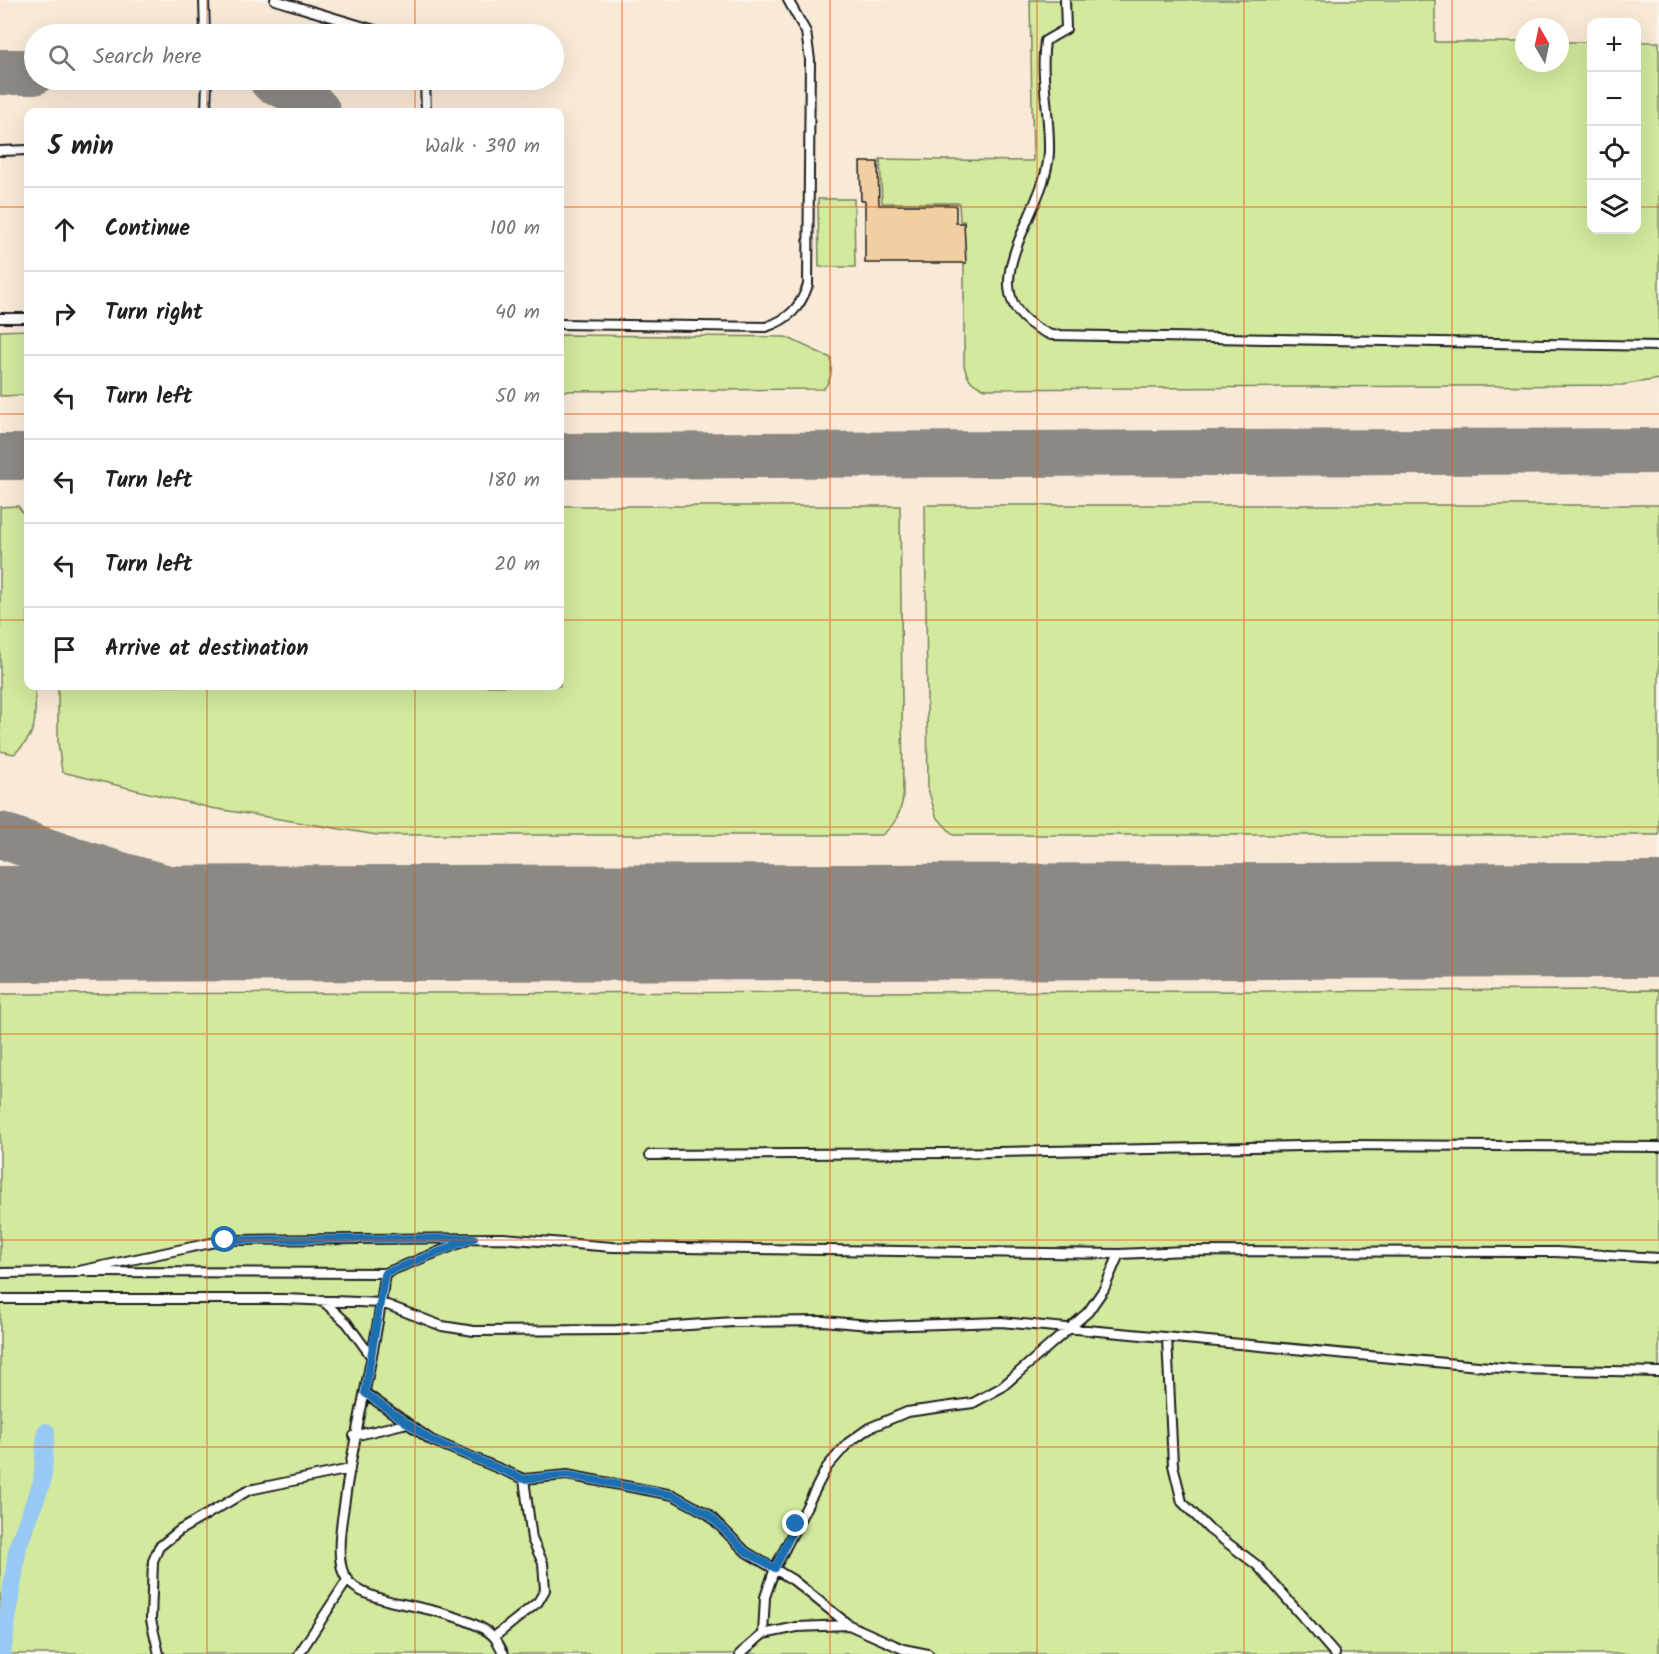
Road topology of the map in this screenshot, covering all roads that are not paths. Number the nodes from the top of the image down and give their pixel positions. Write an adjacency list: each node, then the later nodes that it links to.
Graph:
1 (204, 0): 5 (lane)
2 (275, 0): 6 (lane)
3 (788, 0): 15 (lane)
4 (1065, 0): 16 (lane)
5 (205, 24)
6 (355, 24)
7 (207, 90): 9 (lane)
8 (425, 90): 10 (lane)
9 (206, 108)
10 (426, 108)
11 (24, 150): 12 (lane)
12 (0, 151)
13 (0, 318): 14 (lane)
14 (24, 318)
15 (564, 324)
16 (1659, 346)
17 (1659, 1147): 18 (lane)
18 (650, 1155)
19 (474, 1238): 20 (lane); 22 (lane); 24 (lane)
20 (1119, 1254): 21 (lane); 28 (lane)
21 (1659, 1258)
22 (74, 1272): 23 (lane); 24 (lane)
23 (0, 1273)
24 (385, 1273): 27 (lane)
25 (0, 1299): 26 (lane)
26 (322, 1300): 27 (lane); 30 (lane)
27 (381, 1303): 28 (lane); 30 (lane)
28 (1069, 1327): 29 (lane); 37 (lane)
29 (1167, 1338): 31 (lane); 47 (lane)
30 (371, 1356): 32 (lane)
31 (1659, 1372)
32 (365, 1393): 33 (lane); 34 (lane)
33 (407, 1424): 34 (lane); 36 (lane)
34 (354, 1436): 35 (lane)
35 (350, 1469): 38 (lane); 42 (lane)
36 (524, 1479): 37 (lane); 41 (lane)
37 (775, 1568): 39 (lane); 40 (lane)
38 (348, 1579): 41 (lane); 43 (lane)
39 (849, 1625): 40 (lane); 46 (lane)
40 (763, 1634): 45 (lane)
41 (494, 1637): 44 (lane)
42 (159, 1654)
43 (299, 1654)
44 (504, 1654)
45 (740, 1654)
46 (928, 1654)
47 (1335, 1654)

